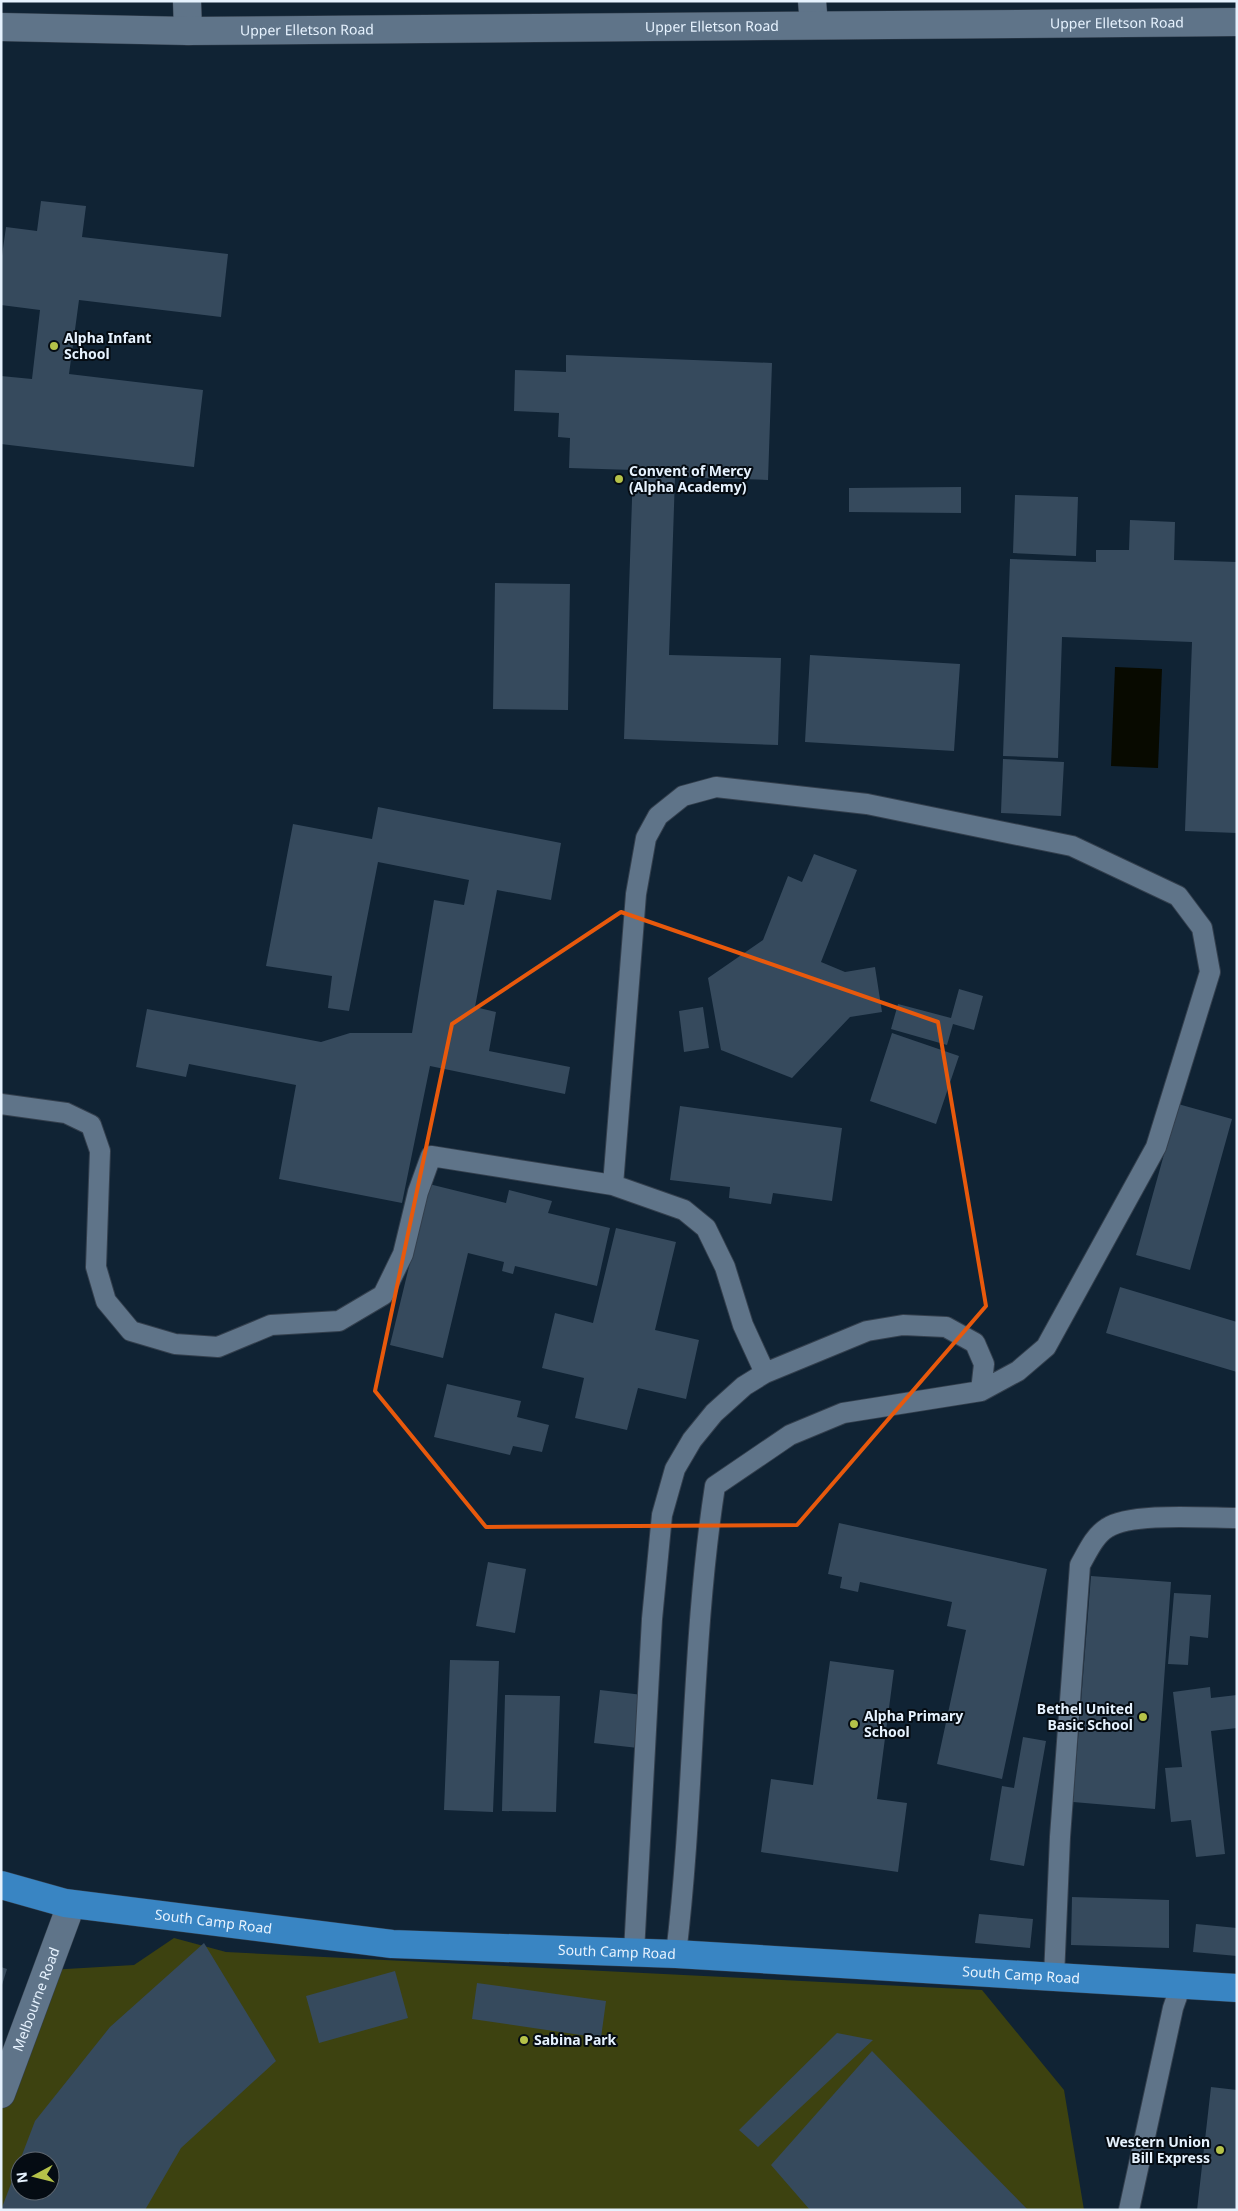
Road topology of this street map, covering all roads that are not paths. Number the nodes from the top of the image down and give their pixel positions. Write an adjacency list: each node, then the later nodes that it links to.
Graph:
1 (187, 1): 5 (street)
2 (813, 13): 3 (street, Upper Elletson Road); 5 (street, Upper Elletson Road)
3 (1237, 22)
4 (1, 27): 5 (street, Upper Elletson Road)
5 (188, 31)
6 (1, 1104): 7 (lane)
7 (613, 1185): 8 (lane); 9 (lane)
8 (765, 1373): 9 (lane); 13 (lane)
9 (981, 1391): 14 (lane)
10 (1237, 1518): 15 (lane)
11 (1, 1885): 12 (main road, South Camp Road)
12 (65, 1903): 13 (main road, South Camp Road); 18 (street, Melbourne Road)
13 (634, 1952): 14 (main road, South Camp Road)
14 (676, 1954): 15 (main road, South Camp Road)
15 (1054, 1977): 16 (main road, South Camp Road)
16 (1181, 1985): 17 (main road, South Camp Road); 19 (lane)
17 (1237, 1988)
18 (1, 2094)
19 (1129, 2210)

